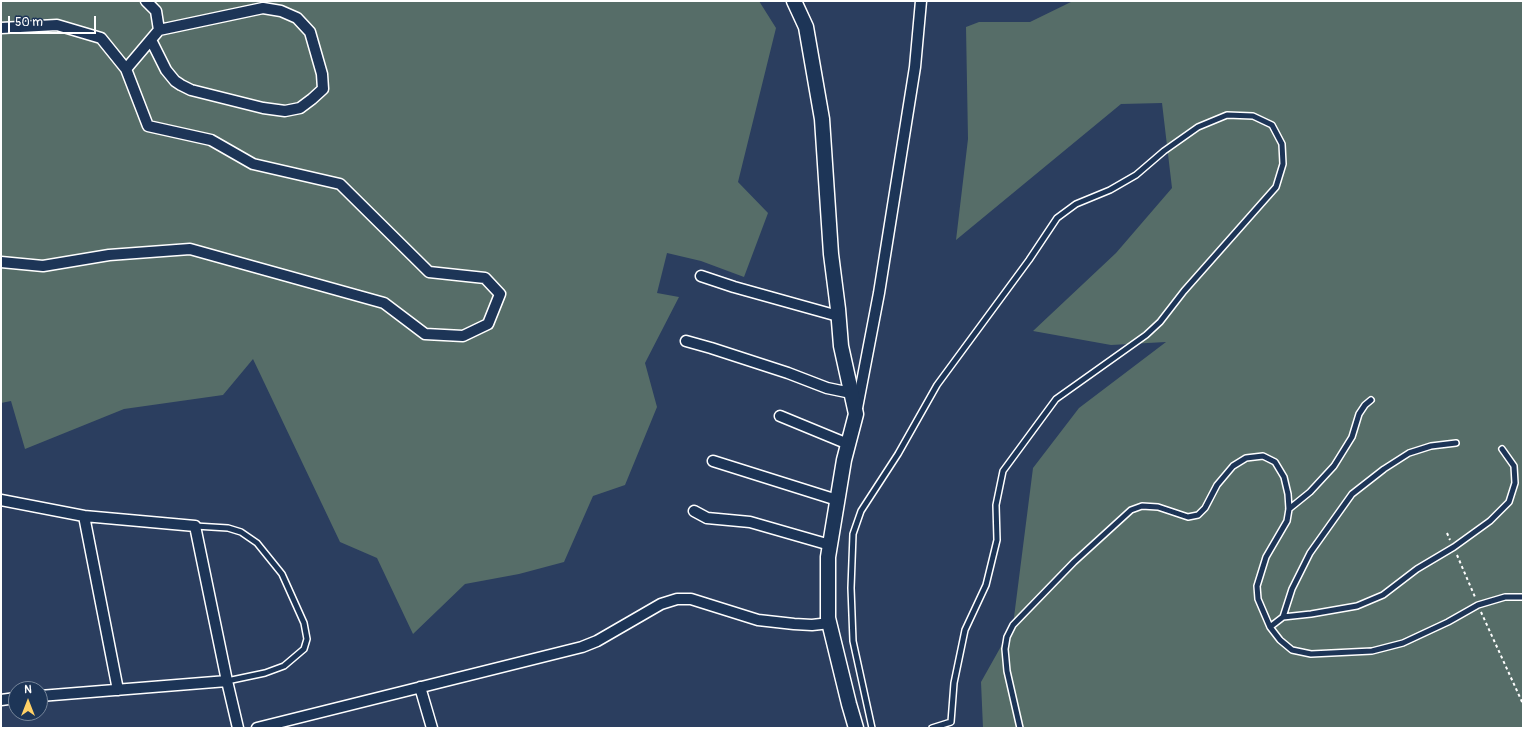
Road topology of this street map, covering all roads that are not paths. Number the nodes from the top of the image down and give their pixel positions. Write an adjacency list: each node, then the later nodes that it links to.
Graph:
1 (146, 1): 5 (street)
2 (794, 1): 10 (street)
3 (921, 1): 14 (street)
4 (1, 28): 7 (street)
5 (159, 30): 6 (street); 6 (street)
6 (151, 40): 7 (street)
7 (126, 69): 8 (street)
8 (1, 262)
9 (700, 276): 10 (street)
10 (838, 316): 12 (street)
11 (686, 341): 12 (street)
12 (851, 393): 14 (street)
13 (1371, 400): 22 (lane)
14 (856, 414): 17 (street)
15 (780, 416): 17 (street)
16 (1456, 443): 28 (lane)
17 (848, 444): 21 (street)
18 (1502, 449): 28 (lane)
19 (713, 461): 21 (street)
20 (1, 500): 24 (street)
21 (837, 500): 26 (street)
22 (1289, 509): 30 (lane); 41 (lane)
23 (694, 511): 26 (street)
24 (84, 516): 25 (street); 33 (street)
25 (195, 526): 31 (street); 31 (lane)
26 (830, 544): 29 (street)
27 (1523, 597): 30 (lane)
28 (1283, 617): 30 (lane)
29 (830, 623): 32 (street); 38 (street)
30 (1270, 627)
31 (227, 681): 33 (street); 35 (street)
32 (420, 687): 36 (street); 37 (street)
33 (118, 690): 34 (street)
34 (48, 695)
35 (238, 728)
36 (257, 728)
37 (432, 728)
38 (856, 728)
39 (872, 728): 40 (lane)
40 (932, 728)
41 (1020, 728)

